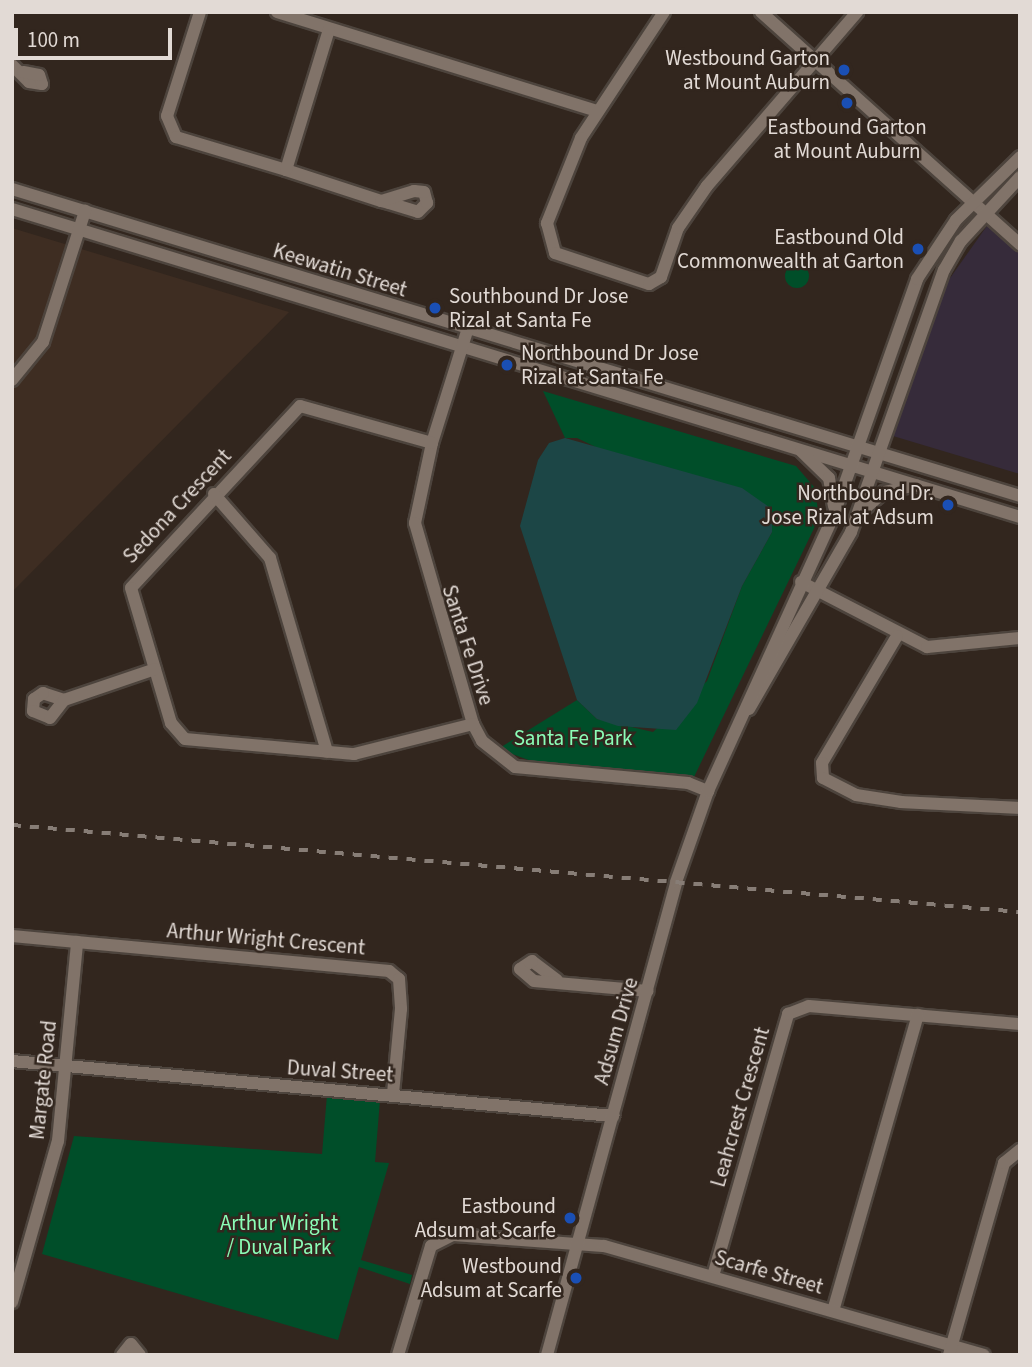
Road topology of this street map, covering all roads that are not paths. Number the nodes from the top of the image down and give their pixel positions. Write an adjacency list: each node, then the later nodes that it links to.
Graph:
1 (200, 12): 10 (street)
2 (277, 12): 6 (street)
3 (664, 12): 8 (street)
4 (761, 12): 7 (street)
5 (857, 12): 7 (street)
6 (329, 29): 8 (street); 10 (street)
7 (819, 59): 8 (street); 14 (street)
8 (597, 111)
9 (1020, 157): 14 (street, Adsum Drive)
10 (286, 170): 13 (street)
11 (1020, 177): 17 (street, Adsum Drive)
12 (12, 189): 16 (street, Keewatin Street)
13 (381, 201)
14 (974, 201): 17 (street); 25 (street, Adsum Drive)
15 (12, 209): 18 (street, Keewatin Street)
16 (85, 211): 18 (street); 20 (street, Keewatin Street)
17 (985, 212): 19 (street); 26 (street, Adsum Drive)
18 (79, 229): 21 (street, Keewatin Street); 22 (street)
19 (1020, 243)
20 (468, 328): 21 (street, Santa Fe Drive); 25 (street, Keewatin Street)
21 (462, 348): 23 (street, Santa Fe Drive); 24 (street, Keewatin Street)
22 (12, 380)
23 (432, 443): 30 (street, Sedona Crescent); 41 (street, Santa Fe Drive)
24 (795, 447): 27 (street, Keewatin Street); 32 (street)
25 (859, 448): 26 (street, Keewatin Street); 27 (street, Adsum Drive)
26 (880, 455): 28 (street, Adsum Drive); 31 (street, Keewatin Street)
27 (853, 464): 28 (street, Keewatin Street); 32 (street, Adsum Drive)
28 (874, 471): 29 (street, Keewatin Street); 34 (street, Adsum Drive)
29 (919, 485): 33 (street, Keewatin Street); 34 (street)
30 (214, 494): 39 (street, Sedona Crescent); 43 (street)
31 (1020, 496)
32 (834, 514): 35 (street, Adsum Drive)
33 (1020, 517)
34 (855, 520): 36 (street, Adsum Drive)
35 (802, 582): 36 (street); 42 (street, Adsum Drive)
36 (821, 592): 37 (street); 42 (street, Adsum Drive)
37 (897, 636): 38 (street); 45 (street)
38 (1020, 638)
39 (155, 669): 40 (street); 43 (street, Sedona Crescent)
40 (64, 700)
41 (472, 724): 43 (street, Sedona Crescent); 44 (street, Santa Fe Drive)
42 (739, 724): 44 (street, Adsum Drive)
43 (327, 752)
44 (708, 792): 49 (street, Adsum Drive)
45 (1020, 808)
46 (12, 936): 47 (street, Arthur Wright Crescent)
47 (77, 942): 53 (street, Margate Road); 54 (street, Arthur Wright Crescent)
48 (557, 980): 49 (street)
49 (648, 991): 55 (street, Adsum Drive)
50 (918, 1015): 51 (street, Leahcrest Crescent); 58 (street, Leahcrest Crescent); 60 (street)
51 (1020, 1024)
52 (12, 1062): 53 (street)
53 (65, 1067): 54 (street, Duval Street); 59 (street, Margate Road)
54 (393, 1094): 55 (street, Duval Street)
55 (612, 1116): 57 (street, Adsum Drive)
56 (1020, 1150): 61 (street)
57 (575, 1245): 58 (street, Scarfe Street); 64 (street, Scarfe Street); 65 (street, Adsum Drive)
58 (713, 1276): 60 (street, Scarfe Street)
59 (12, 1302)
60 (833, 1311): 61 (street, Scarfe Street)
61 (950, 1350): 66 (street)
62 (122, 1355): 63 (street)
63 (140, 1355)
64 (398, 1355)
65 (547, 1355)
66 (985, 1355)

